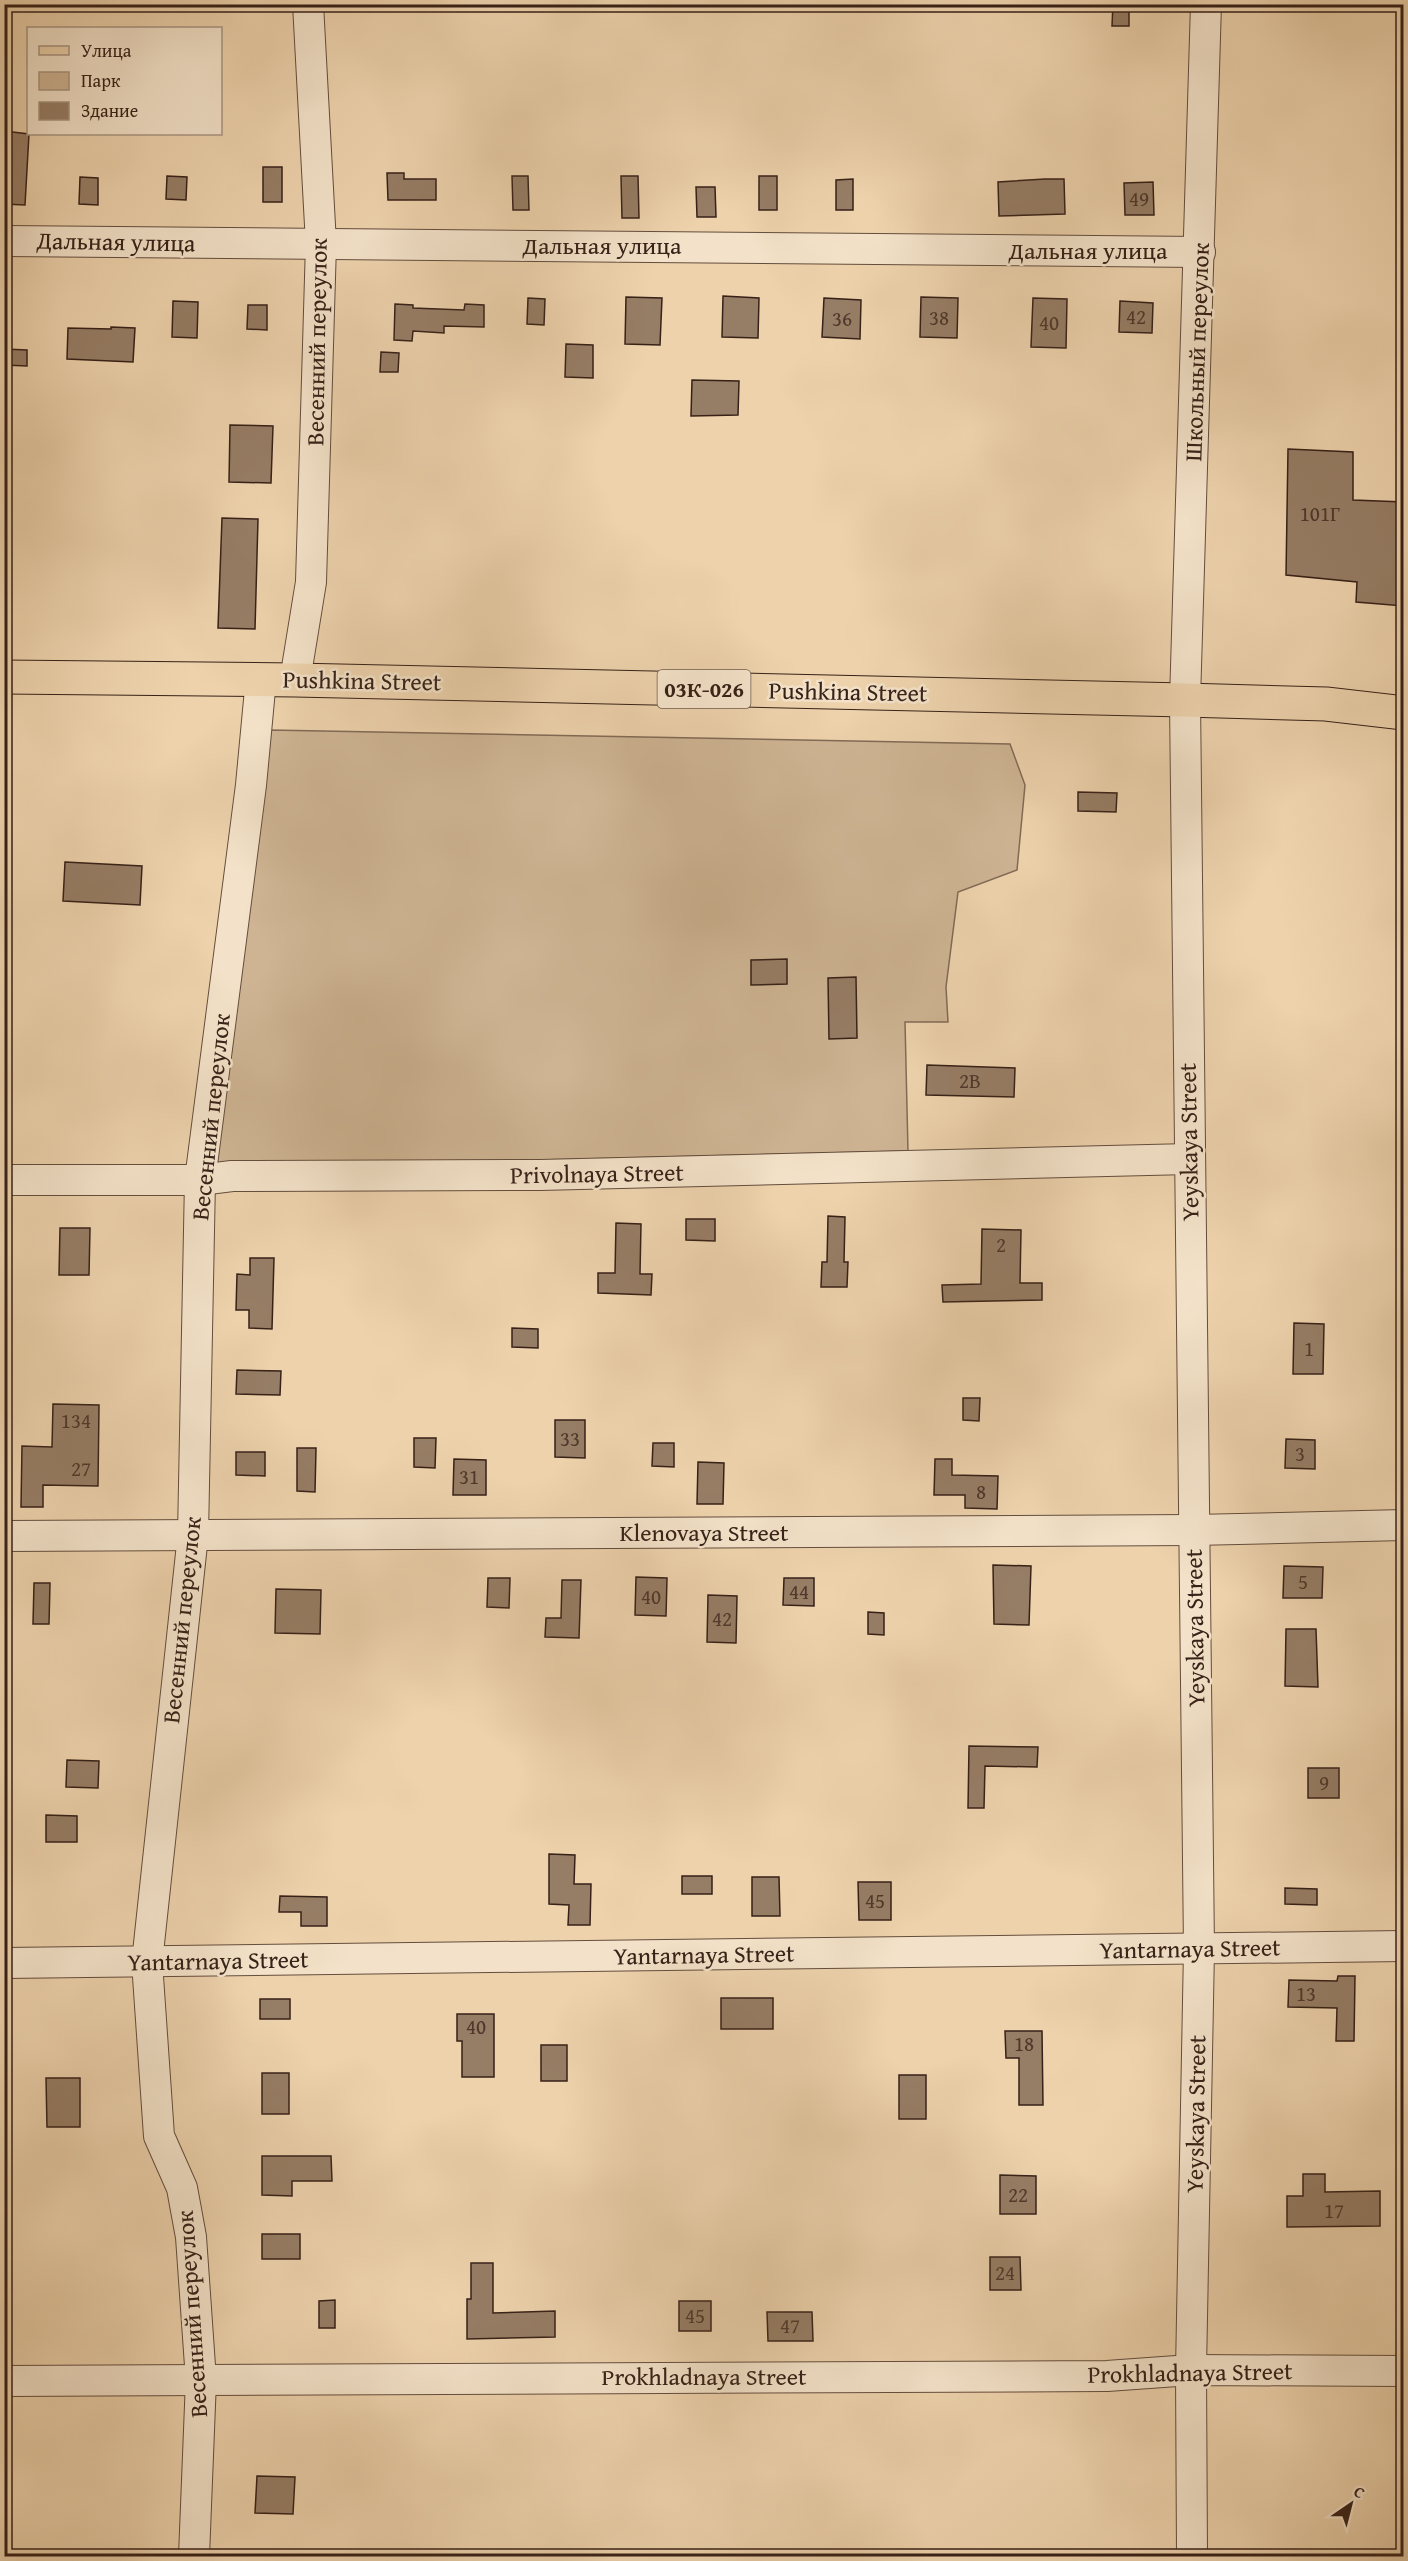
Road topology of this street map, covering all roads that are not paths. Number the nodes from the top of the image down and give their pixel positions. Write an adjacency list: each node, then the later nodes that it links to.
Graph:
1 (308, 4): 4 (street, Весенний переулок)
2 (1206, 4): 5 (street, Школьный переулок)
3 (4, 241): 4 (street, Дальная улица)
4 (321, 244): 5 (street, Дальная улица); 8 (street, Весенний переулок)
5 (1200, 252): 9 (street, Школьный переулок)
6 (4, 678): 7 (main road, Pushkina Street / 03К-026)
7 (261, 679): 8 (main road, Pushkina Street / 03К-026); 13 (street, Весенний переулок)
8 (295, 680): 9 (main road, Pushkina Street / 03К-026)
9 (1185, 700): 10 (main road, Pushkina Street / 03К-026); 11 (street, Yeyskaya Street)
10 (1404, 713)
11 (1190, 1159): 13 (street, Privolnaya Street); 15 (street, Yeyskaya Street)
12 (4, 1180): 13 (street, Privolnaya Street)
13 (200, 1180): 16 (street, Весенний переулок)
14 (1404, 1525): 15 (street, Klenovaya Street)
15 (1194, 1530): 16 (street, Klenovaya Street); 19 (street, Yeyskaya Street)
16 (193, 1535): 17 (street, Klenovaya Street); 21 (street, Весенний переулок)
17 (4, 1536)
18 (1404, 1946): 19 (street, Yantarnaya Street)
19 (1199, 1948): 21 (street, Yantarnaya Street); 22 (street, Yeyskaya Street)
20 (4, 1962): 21 (street, Yantarnaya Street)
21 (147, 1962): 24 (street, Весенний переулок)
22 (1191, 2370): 23 (street, Prokhladnaya Street); 24 (street, Prokhladnaya Street); 27 (street, Yeyskaya Street)
23 (1404, 2371)
24 (201, 2380): 25 (street, Prokhladnaya Street); 26 (street, Весенний переулок)
25 (4, 2381)
26 (194, 2556)
27 (1192, 2556)

